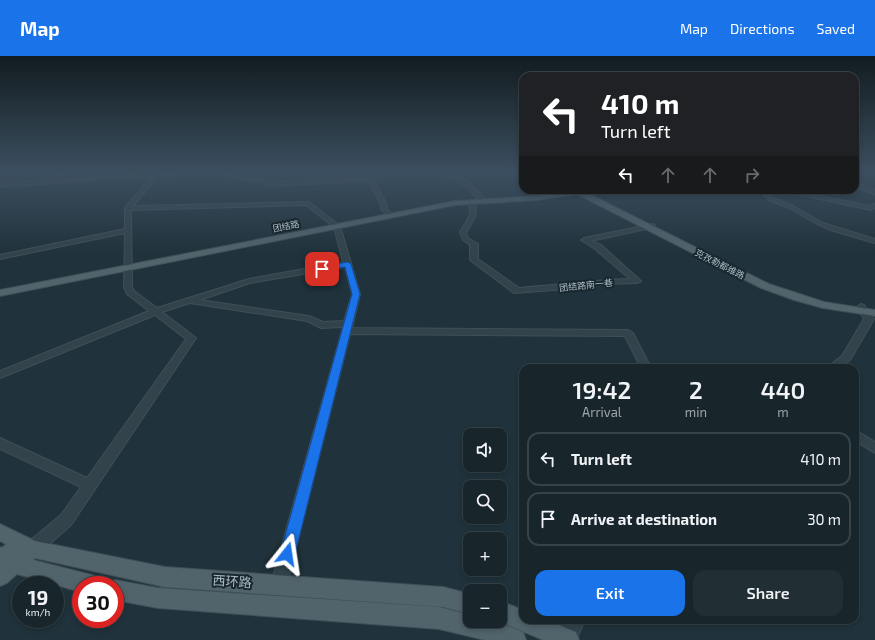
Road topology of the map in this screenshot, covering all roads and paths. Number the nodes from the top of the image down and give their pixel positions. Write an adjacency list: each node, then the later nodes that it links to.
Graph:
1 (135, 199): 11 (street)
2 (381, 199): 12 (street)
3 (482, 199): 9 (street)
4 (520, 199): 9 (main road, 团结路)
5 (598, 199): 14 (main road, 克孜勒都维路)
6 (772, 199): 16 (street)
7 (827, 199): 10 (street)
8 (471, 202): 9 (main road, 团结路); 12 (main road, 团结路); 14 (street, 团结路南一巷)
9 (484, 202)
10 (874, 207)
11 (128, 208): 13 (street); 15 (street)
12 (391, 216): 13 (main road, 团结路)
13 (337, 226): 18 (street); 19 (main road, 团结路)
14 (651, 226): 23 (main road, 克孜勒都维路)
15 (128, 230): 17 (street); 19 (street)
16 (875, 241)
17 (0, 257)
18 (348, 264): 21 (street); 26 (street)
19 (127, 268): 20 (main road, 团结路); 24 (street)
20 (0, 293)
21 (189, 300): 24 (street); 26 (street)
22 (875, 308): 23 (main road, 克孜勒都维路)
23 (862, 310): 25 (main road, 克孜勒都维路); 28 (street)
24 (154, 312): 29 (street); 33 (street)
25 (875, 313)
26 (347, 328): 27 (street); 38 (street)
27 (644, 364)
28 (837, 364)
29 (0, 375)
30 (859, 438): 32 (street)
31 (0, 443): 33 (street)
32 (875, 448)
33 (90, 486): 35 (street)
34 (0, 532): 35 (main road, 西环路)
35 (26, 546): 36 (main road); 38 (main road, 西环路)
36 (3, 563): 37 (main road)
37 (72, 580)
38 (279, 584): 40 (main road, 西环路)
39 (124, 592): 45 (main road, 西环路)
40 (463, 602)
41 (507, 614): 42 (main road)
42 (519, 619)
43 (530, 624): 46 (main road)
44 (574, 624): 46 (street)
45 (515, 640)
46 (567, 640)

